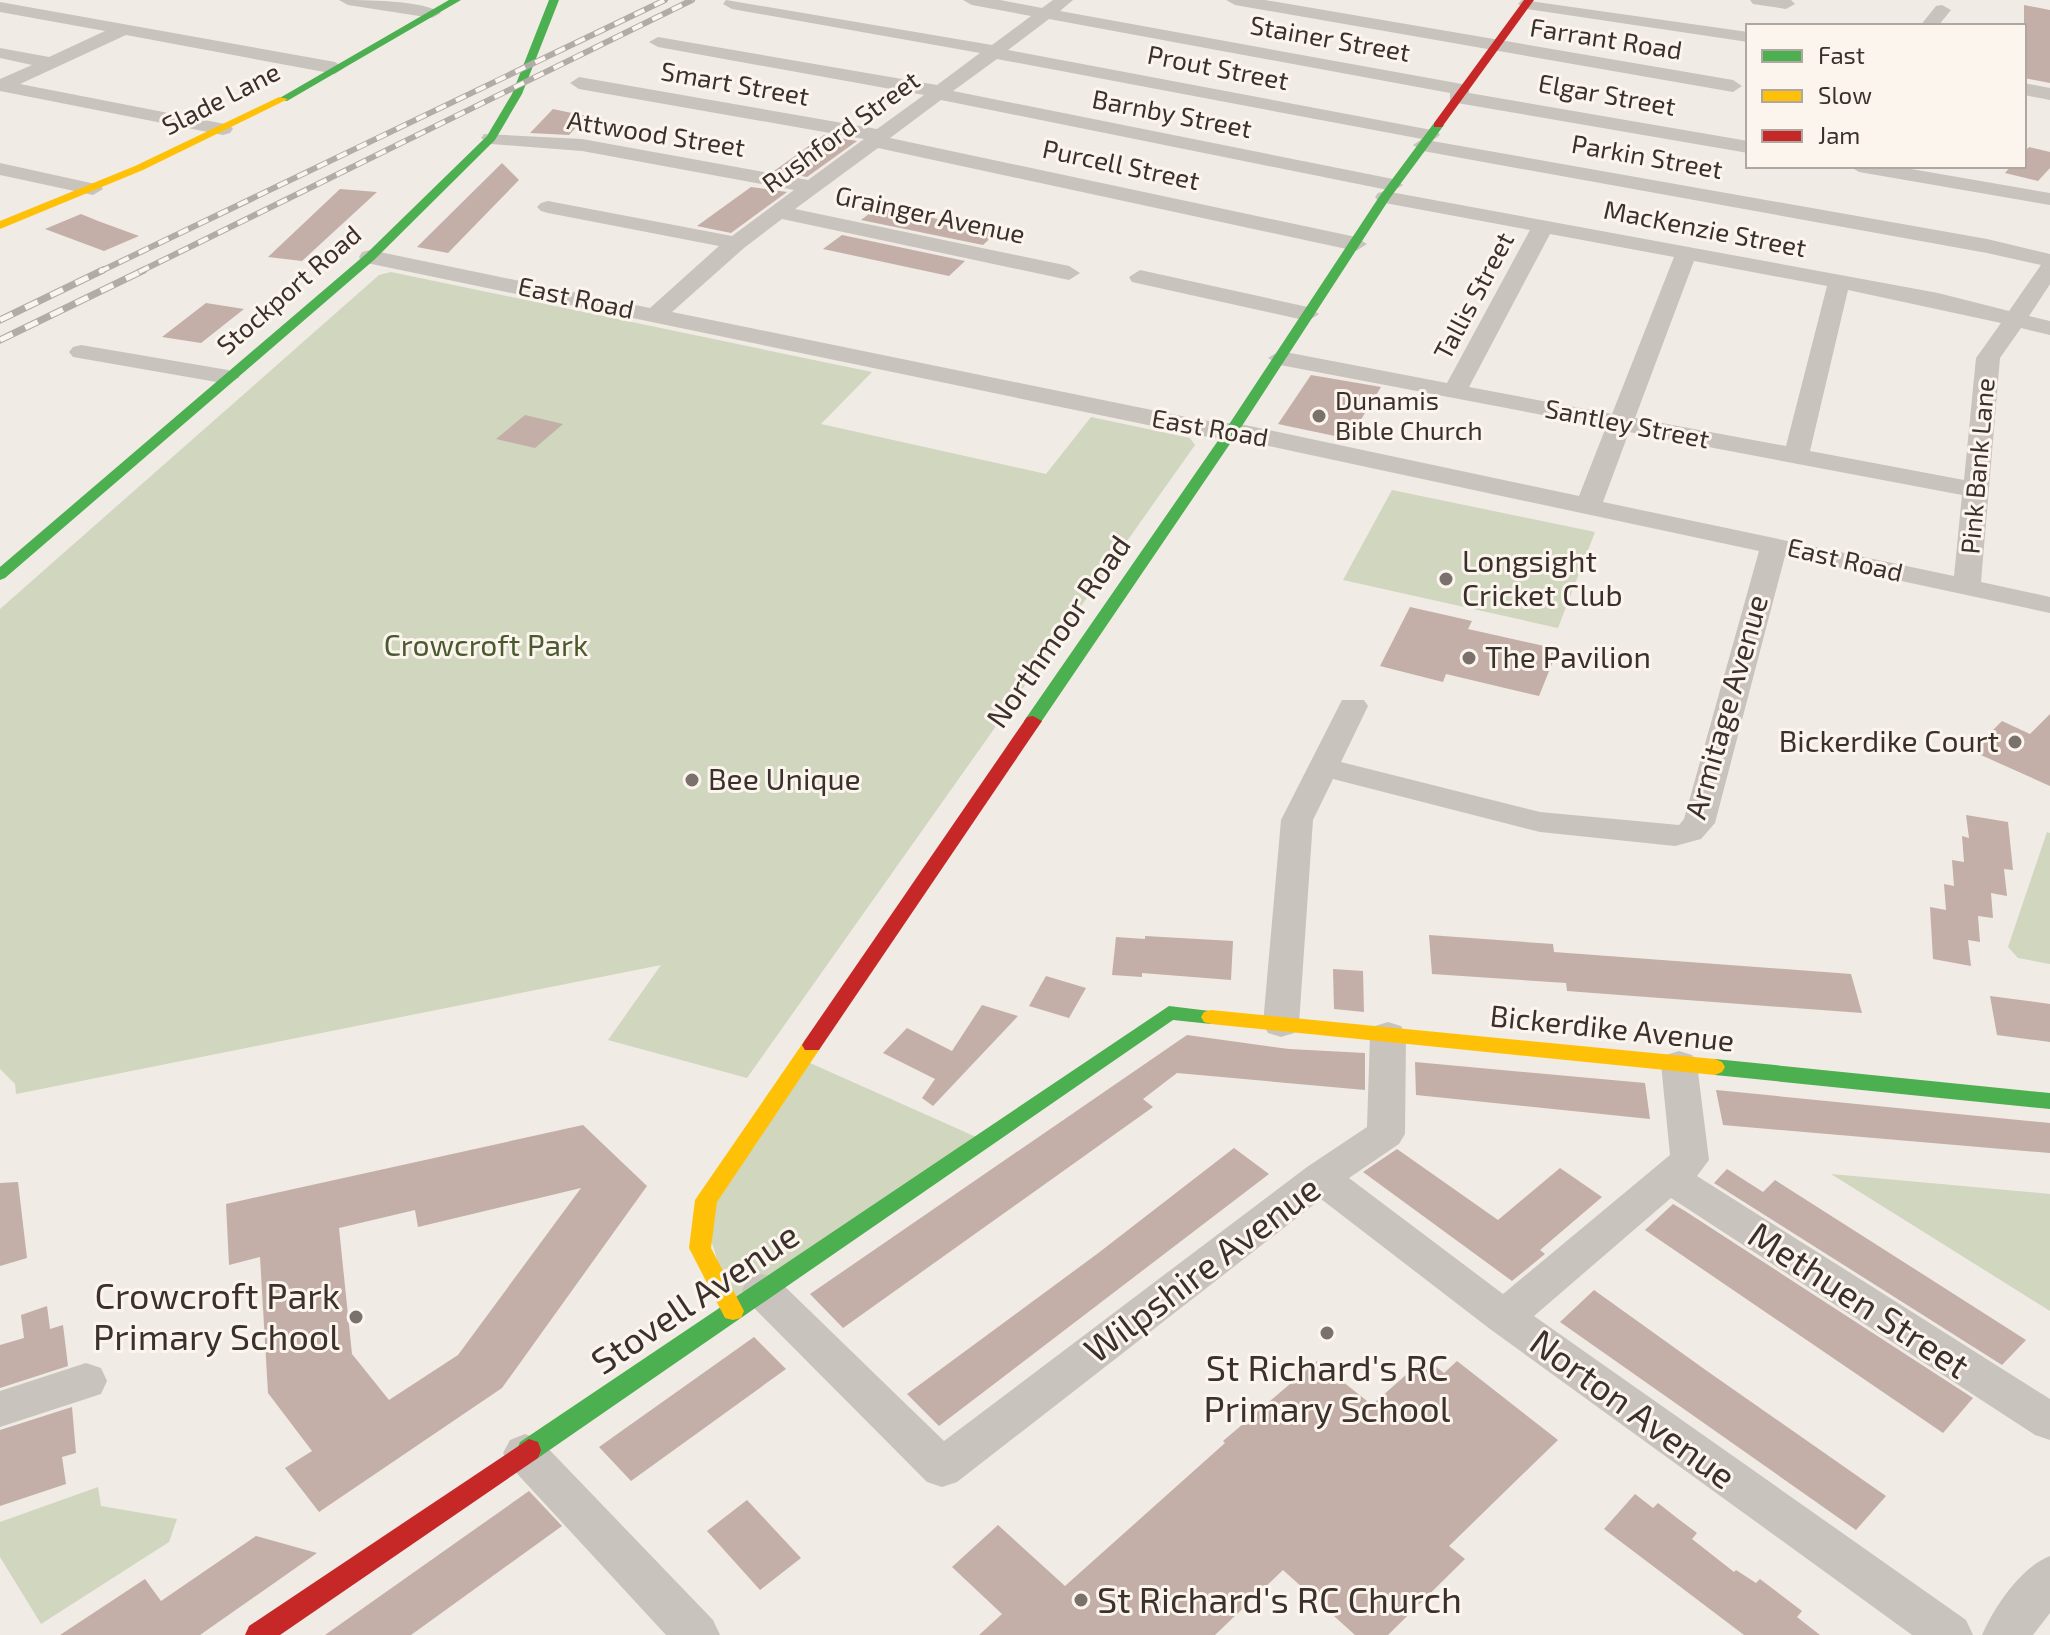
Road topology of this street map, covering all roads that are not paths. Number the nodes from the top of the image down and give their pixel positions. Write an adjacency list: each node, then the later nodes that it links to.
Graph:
1 (348, 0): 13 (street)
2 (456, 0): 13 (main road, Slade Lane)
3 (554, 0): 32 (main road, Stockport Road)
4 (972, 0): 14 (street, Stainer Street)
5 (1064, 0): 14 (street, Rushford Street)
6 (1235, 0): 19 (street, Farrant Road)
7 (1759, 0): 10 (street)
8 (1528, 2): 17 (street); 19 (main road, Northmoor Road)
9 (732, 4): 20 (street, Prout Street)
10 (1786, 4)
11 (0, 7): 16 (street)
12 (1942, 10): 15 (street)
13 (432, 13): 23 (main road, Slade Lane)
14 (1047, 14): 20 (street, Rushford Street); 29 (street, Stainer Street)
15 (1931, 24)
16 (123, 30): 22 (street); 23 (street)
17 (1746, 37)
18 (658, 42): 28 (street, Barnby Street)
19 (1493, 46): 26 (street, Farrant Road); 29 (main road, Northmoor Road)
20 (997, 52): 28 (street, Rushford Street); 34 (street, Prout Street)
21 (0, 53): 22 (street)
22 (51, 63): 25 (street)
23 (335, 68): 31 (main road, Slade Lane)
24 (579, 83): 33 (street, Smart Street)
25 (1, 86): 31 (street)
26 (1733, 86)
27 (2026, 89): 30 (street)
28 (941, 93): 33 (street, Rushford Street); 40 (street, Barnby Street)
29 (1459, 93): 34 (main road, Northmoor Road); 35 (street, Elgar Street)
30 (2050, 94)
31 (223, 129): 39 (main road, Slade Lane)
32 (491, 138): 38 (street, Attwood Street); 49 (main road, Stockport Road)
33 (878, 139): 38 (street, Rushford Street); 47 (street, Purcell Street)
34 (1427, 140): 40 (main road, Northmoor Road); 50 (street, Parkin Street)
35 (1746, 147)
36 (1871, 168): 41 (street)
37 (0, 169): 39 (street)
38 (812, 187): 43 (street, Rushford Street)
39 (93, 189): 44 (main road, Slade Lane)
40 (1389, 191): 45 (street, MacKenzie Street); 47 (main road, Northmoor Road)
41 (2050, 199)
42 (548, 207): 46 (street)
43 (779, 212): 46 (street, Rushford Street); 52 (street, Grainger Avenue)
44 (0, 225)
45 (1543, 227): 48 (street, MacKenzie Street); 62 (street, Tallis Street)
46 (736, 243): 56 (street, Rushford Street)
47 (1356, 244): 55 (main road, Northmoor Road)
48 (1686, 254): 54 (street, MacKenzie Street); 63 (street)
49 (370, 257): 56 (street, East Road); 61 (main road, Stockport Road)
50 (2050, 261)
51 (2050, 268): 57 (street, Pink Bank Lane)
52 (1069, 273)
53 (1140, 277): 55 (street)
54 (1839, 282): 57 (street, MacKenzie Street); 65 (street)
55 (1308, 314): 60 (main road, Northmoor Road)
56 (655, 315): 64 (street, East Road)
57 (2014, 321): 58 (street, MacKenzie Street); 66 (street, Pink Bank Lane)
58 (2050, 328)
59 (81, 352): 61 (street)
60 (1280, 358): 62 (street, Santley Street); 64 (main road, Northmoor Road)
61 (228, 377): 69 (main road, Stockport Road)
62 (1455, 391): 63 (street, Santley Street)
63 (1618, 422): 65 (street, Santley Street); 67 (street)
64 (1231, 432): 67 (street, East Road); 81 (main road, Northmoor Road)
65 (1796, 456): 66 (street, Santley Street)
66 (1975, 490): 70 (street, Pink Bank Lane)
67 (1588, 506): 68 (street, East Road)
68 (1774, 545): 70 (street, East Road); 73 (street, Armitage Avenue)
69 (0, 575)
70 (1967, 588): 71 (street, East Road)
71 (2050, 605)
72 (1353, 706): 73 (street)
73 (1324, 767): 75 (street)
74 (1169, 1013): 75 (main road, Bickerdike Avenue); 81 (main road, Stovell Avenue)
75 (1281, 1024): 76 (main road, Bickerdike Avenue)
76 (1388, 1035): 77 (main road, Bickerdike Avenue); 79 (street, Wilpshire Avenue)
77 (1679, 1064): 78 (main road, Bickerdike Avenue); 80 (street)
78 (2050, 1101)
79 (1321, 1178): 81 (street, Wilpshire Avenue); 82 (street, Norton Avenue)
80 (1669, 1178): 82 (street); 85 (street, Methuen Street)
81 (748, 1301): 86 (main road, Stovell Avenue)
82 (1504, 1317): 90 (street, Norton Avenue)
83 (86, 1381): 84 (street)
84 (0, 1409)
85 (2050, 1422)
86 (525, 1453): 88 (main road, Stovell Avenue); 89 (street)
87 (2050, 1577): 91 (street)
88 (258, 1635)
89 (697, 1635)
90 (1950, 1635)
91 (2005, 1635)

